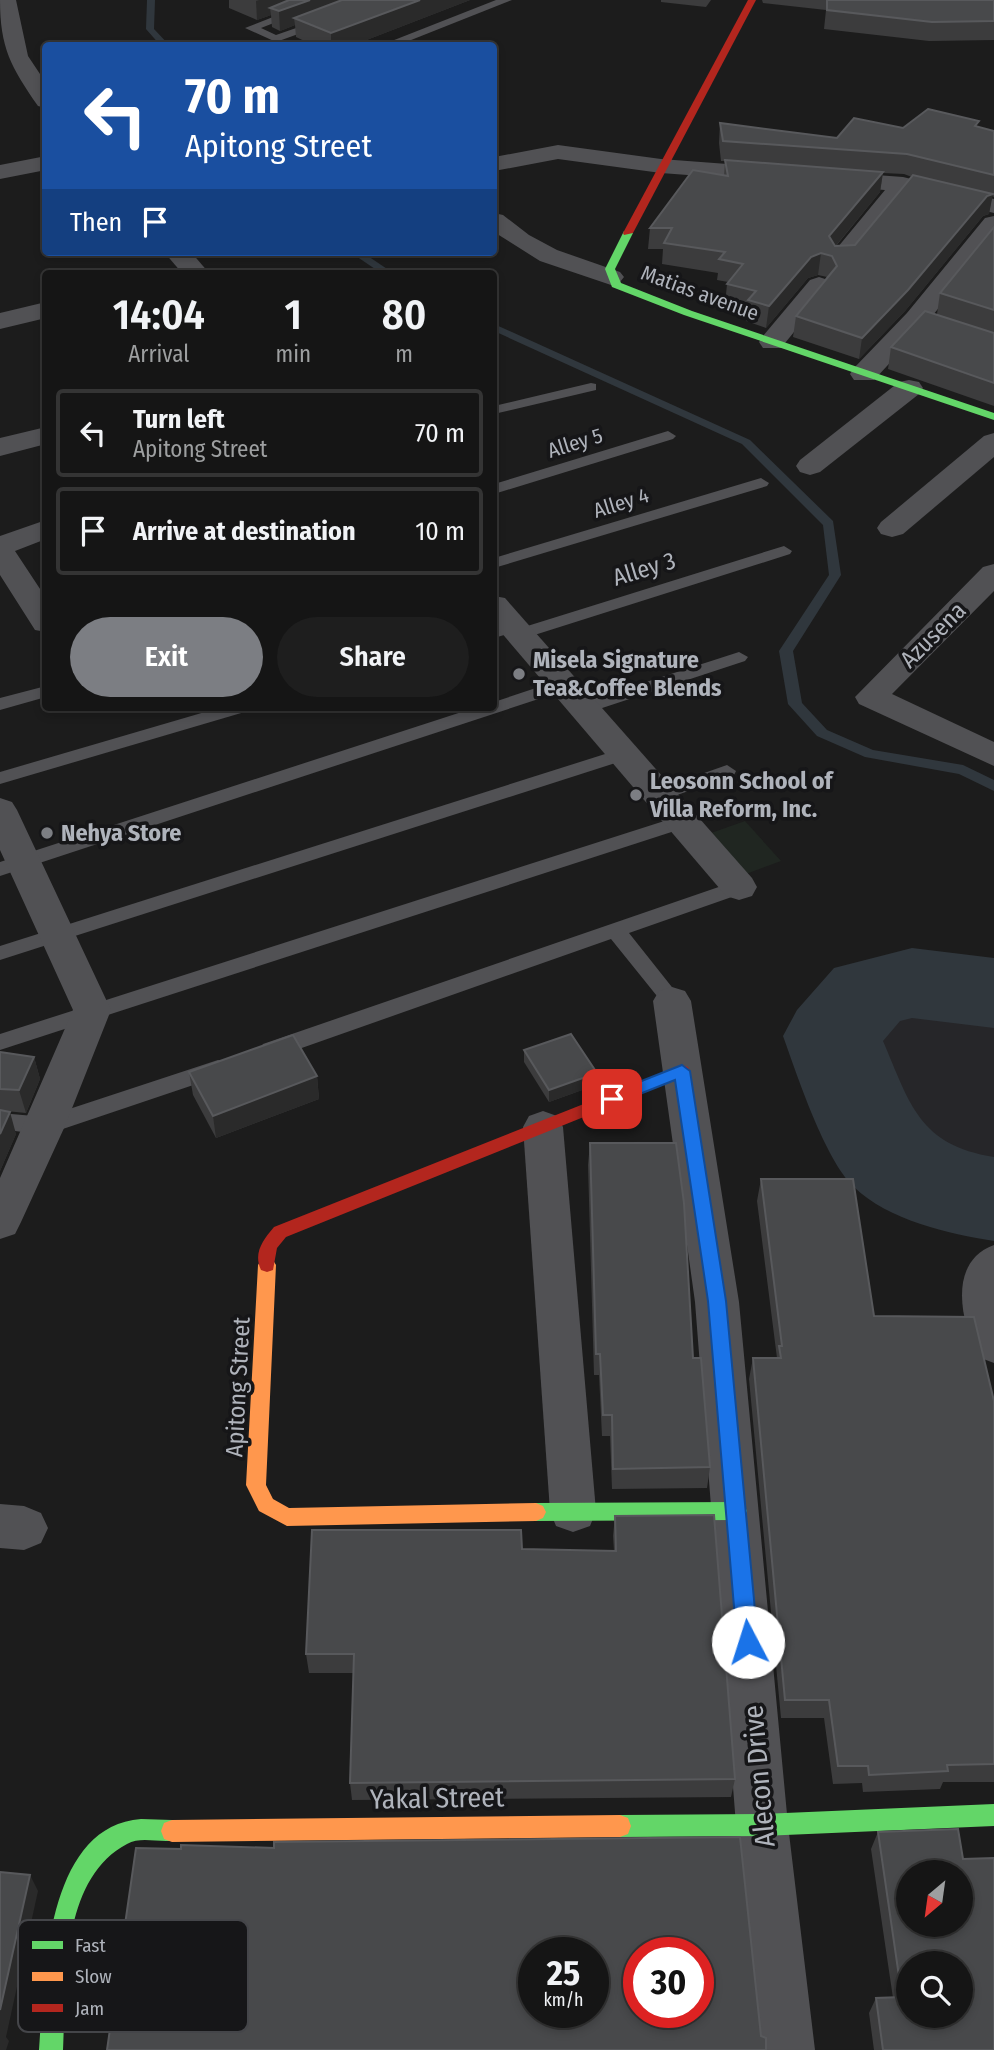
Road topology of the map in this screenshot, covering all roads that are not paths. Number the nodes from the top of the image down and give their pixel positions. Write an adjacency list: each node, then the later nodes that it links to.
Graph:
1 (6, 0): 7 (street)
2 (326, 0): 5 (lane)
3 (506, 0): 6 (lane)
4 (752, 0): 11 (street, Matias avenue)
5 (341, 15)
6 (395, 42)
7 (9, 57): 8 (street)
8 (42, 96)
9 (497, 163): 11 (street)
10 (42, 164): 12 (street)
11 (661, 166): 13 (street); 20 (street, Matias avenue)
12 (0, 172)
13 (903, 184): 14 (street); 18 (street)
14 (994, 206)
15 (497, 223): 20 (street)
16 (994, 223): 23 (street)
17 (181, 256): 19 (street)
18 (841, 259)
19 (193, 270)
20 (611, 277): 26 (street, Matias avenue)
21 (819, 285): 26 (street)
22 (42, 311): 24 (street)
23 (916, 319): 25 (street); 27 (street)
24 (0, 321)
25 (942, 328)
26 (772, 342): 27 (street, Matias avenue)
27 (864, 374): 29 (street, Matias avenue)
28 (591, 387): 30 (lane)
29 (909, 388): 31 (street, Matias avenue); 36 (street)
30 (497, 409)
31 (994, 417)
32 (42, 436): 35 (street)
33 (668, 436): 38 (lane, Alley 5)
34 (994, 442): 39 (street)
35 (0, 447)
36 (810, 466)
37 (761, 483): 43 (lane, Alley 4)
38 (497, 488)
39 (892, 528)
40 (42, 532): 41 (street)
41 (0, 549): 45 (street)
42 (784, 551): 46 (lane, Alley 3)
43 (497, 562)
44 (994, 573): 52 (street, Azusena)
45 (42, 615)
46 (505, 625): 49 (street)
47 (739, 657): 49 (lane)
48 (42, 692): 50 (lane)
49 (573, 696): 53 (street); 59 (lane)
50 (0, 704)
51 (228, 711): 55 (lane)
52 (987, 742)
53 (624, 754): 56 (street); 62 (lane)
54 (727, 771): 56 (lane)
55 (0, 778)
56 (660, 795): 58 (street)
57 (0, 810): 59 (street)
58 (683, 821): 60 (street); 65 (lane)
59 (11, 865): 62 (street)
60 (739, 887): 61 (lane)
61 (616, 931): 64 (lane); 69 (lane)
62 (60, 933): 63 (lane); 65 (street)
63 (0, 953)
64 (671, 1001): 67 (street, Alecon Drive)
65 (92, 1010): 66 (lane); 69 (street)
66 (0, 1042)
67 (682, 1071): 70 (street, Apitong Street); 75 (street, Alecon Drive)
68 (0, 1121): 69 (lane)
69 (45, 1126): 71 (street)
70 (542, 1127): 74 (street); 74 (street, Apitong Street)
71 (0, 1222)
72 (994, 1263): 73 (street)
73 (994, 1344)
74 (573, 1511): 75 (street, Apitong Street)
75 (737, 1511): 77 (street, Alecon Drive)
76 (994, 1815): 77 (street, Yakal Street)
77 (762, 1825): 78 (street, Yakal Street); 81 (street, Alecon Drive)
78 (65, 1920)
79 (53, 2032): 80 (street, Yakal Street)
80 (51, 2050)
81 (788, 2050)

